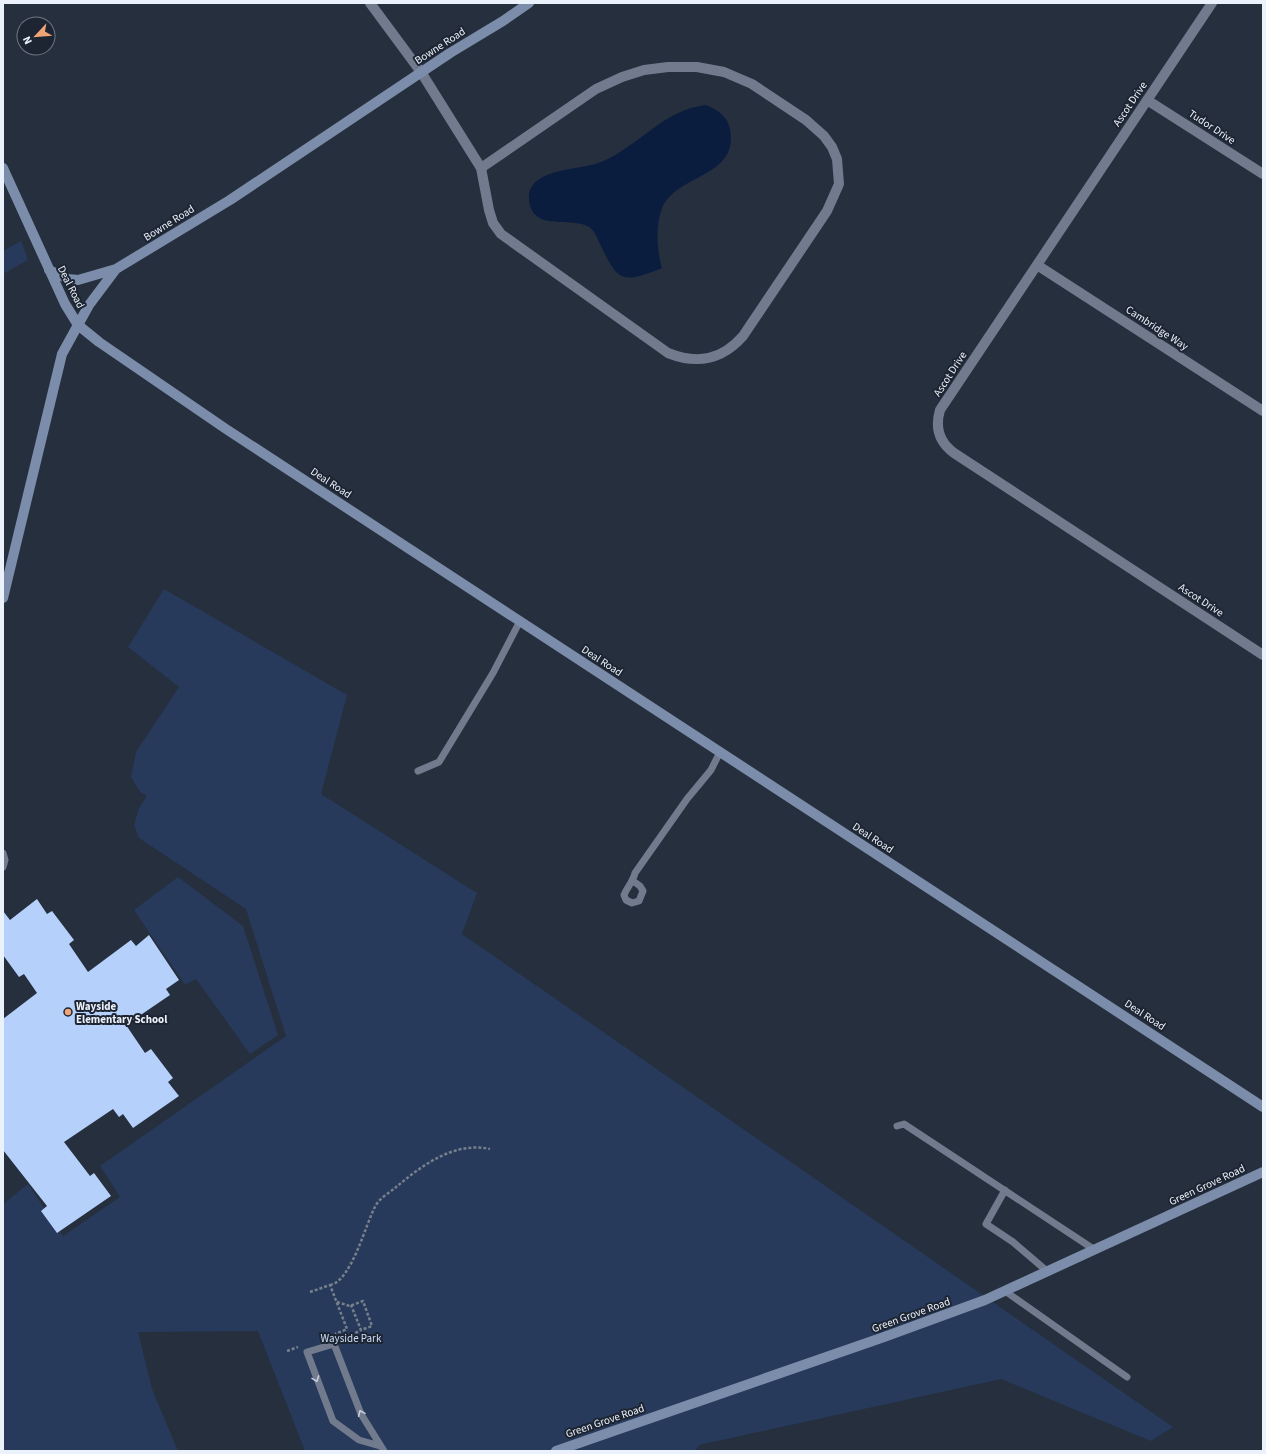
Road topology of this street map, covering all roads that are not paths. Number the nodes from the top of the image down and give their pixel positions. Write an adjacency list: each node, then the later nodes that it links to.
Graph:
1 (370, 3): 4 (street)
2 (529, 3): 4 (street, Bowne Road)
3 (1212, 3): 5 (street, Ascot Drive)
4 (420, 72): 7 (street); 10 (street, Bowne Road)
5 (1148, 100): 8 (street, Tudor Drive); 9 (street, Ascot Drive)
6 (3, 168): 11 (street, Deal Road)
7 (481, 168): 7 (street)
8 (1263, 174)
9 (1037, 265): 13 (street, Cambridge Way); 16 (street, Ascot Drive)
10 (116, 269): 11 (street); 12 (street, Bowne Road)
11 (49, 270): 12 (street, Deal Road)
12 (78, 325): 14 (street, Bowne Road); 15 (street, Deal Road)
13 (1263, 411)
14 (3, 598)
15 (520, 621): 17 (street, Deal Road); 18 (lane)
16 (1263, 655)
17 (720, 752): 21 (lane); 22 (street, Deal Road)
18 (418, 771)
19 (3, 853): 20 (lane)
20 (3, 867)
21 (633, 881)
22 (1263, 1107)
23 (897, 1126): 25 (lane)
24 (1263, 1172): 26 (street, Green Grove Road)
25 (1005, 1190): 26 (lane); 27 (lane)
26 (1095, 1250): 27 (street, Green Grove Road)
27 (1048, 1272): 28 (street, Green Grove Road)
28 (1005, 1291): 29 (lane); 31 (street, Green Grove Road)
29 (1127, 1377)
30 (382, 1449): 30 (lane, one-way to 30)
31 (556, 1451)

